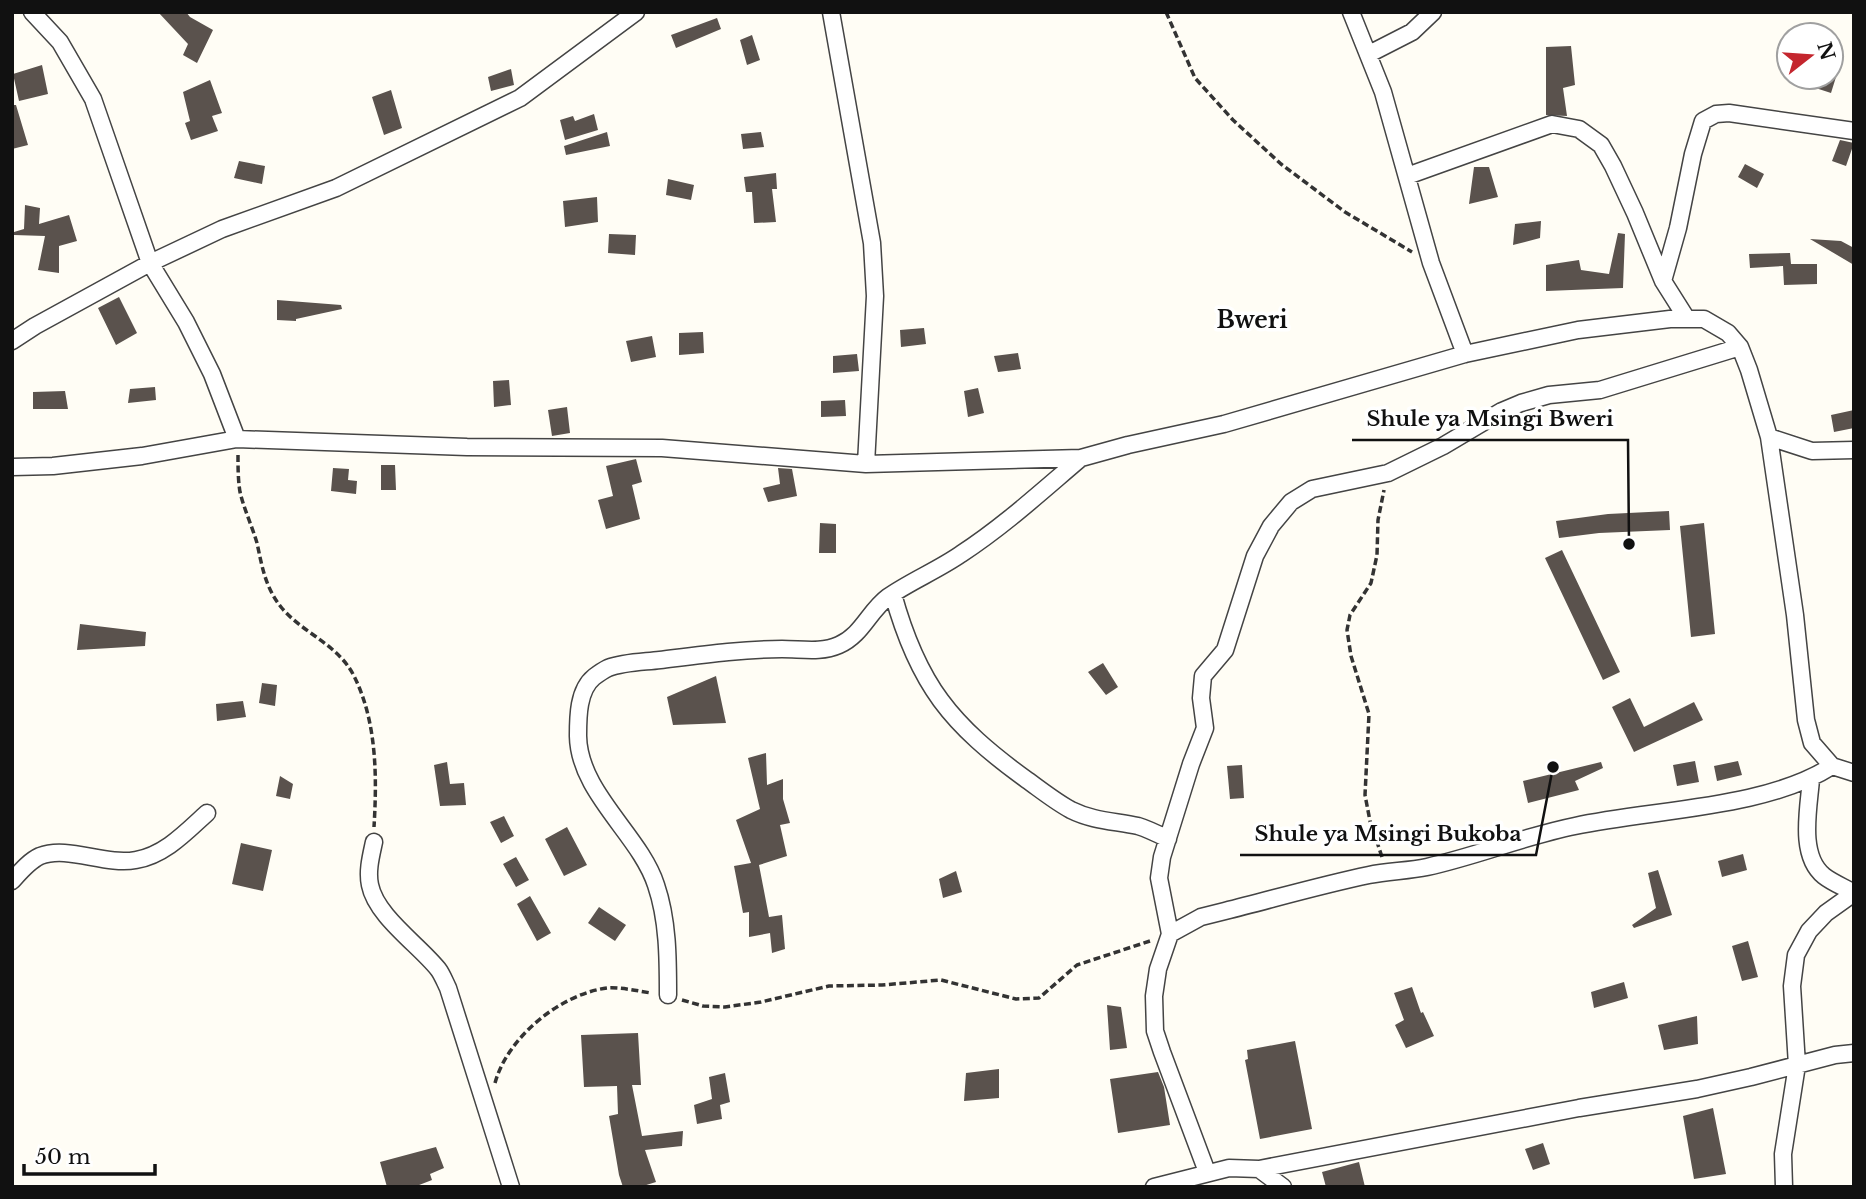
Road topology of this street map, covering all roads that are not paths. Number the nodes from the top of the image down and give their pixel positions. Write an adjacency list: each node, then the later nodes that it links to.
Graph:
1 (32, 12): 9 (street)
2 (636, 12): 9 (street)
3 (831, 12): 19 (street)
4 (1351, 12): 6 (street)
5 (1433, 12): 6 (street)
6 (1369, 54): 8 (street)
7 (1854, 131): 10 (street)
8 (1407, 176): 10 (street); 14 (street)
9 (150, 263): 12 (street); 16 (street)
10 (1663, 281): 11 (street)
11 (1687, 319): 13 (street); 14 (street)
12 (12, 341)
13 (1740, 348): 15 (street); 26 (street)
14 (1465, 354): 18 (street)
15 (1769, 437): 17 (street); 22 (street)
16 (237, 439): 19 (street); 20 (street)
17 (1854, 450)
18 (1082, 458): 19 (street); 21 (street)
19 (866, 464)
20 (12, 467)
21 (893, 594): 26 (street); 31 (street)
22 (1832, 766): 23 (street); 24 (street)
23 (1854, 773)
24 (1811, 779): 29 (street); 30 (street)
25 (207, 813): 28 (street)
26 (1168, 839): 30 (street)
27 (374, 842): 36 (street)
28 (12, 881)
29 (1854, 893): 33 (street)
30 (1170, 934): 35 (street)
31 (668, 995)
32 (1854, 1053): 33 (street)
33 (1797, 1065): 34 (street); 39 (street)
34 (1259, 1169): 35 (street); 38 (street)
35 (1207, 1172): 37 (street)
36 (511, 1187)
37 (1154, 1187)
38 (1283, 1187)
39 (1784, 1187)

